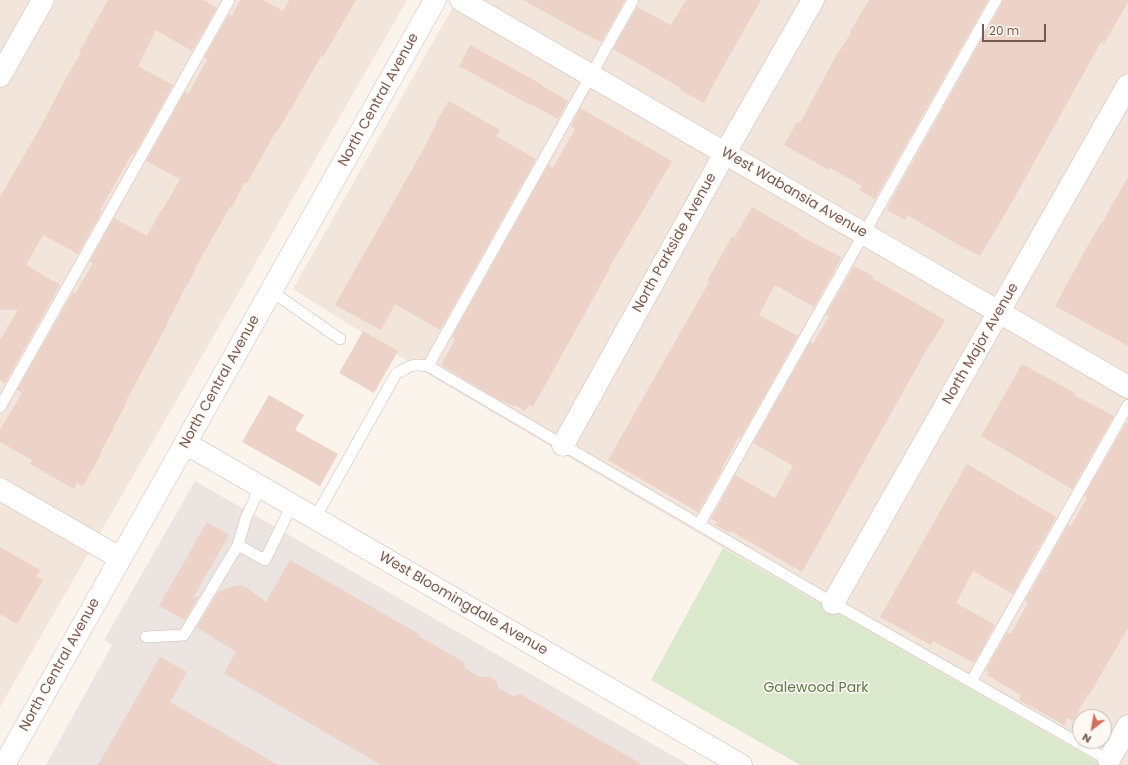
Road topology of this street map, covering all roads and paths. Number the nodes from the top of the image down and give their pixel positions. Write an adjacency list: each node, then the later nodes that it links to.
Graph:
1 (43, 0): 8 (street)
2 (229, 0): 19 (lane)
3 (435, 0): 13 (street, North Central Avenue)
4 (461, 0): 9 (street, West Wabansia Avenue)
5 (633, 0): 9 (lane)
6 (813, 0): 11 (street, North Parkside Avenue)
7 (996, 0): 12 (lane)
8 (0, 76)
9 (590, 76): 11 (street, West Wabansia Avenue); 16 (lane)
10 (1128, 85): 14 (street, North Major Avenue)
11 (725, 153): 12 (street, West Wabansia Avenue); 21 (street, North Parkside Avenue)
12 (864, 234): 14 (street, West Wabansia Avenue); 26 (lane)
13 (271, 291): 15 (lane); 20 (street, North Central Avenue)
14 (1000, 312): 17 (street, West Wabansia Avenue); 29 (street, North Major Avenue)
15 (340, 339)
16 (428, 366): 21 (lane); 25 (lane)
17 (1128, 387)
18 (1128, 405): 31 (lane)
19 (0, 407)
20 (185, 443): 22 (street, West Bloomingdale Avenue); 28 (street, North Central Avenue)
21 (563, 445): 26 (lane)
22 (260, 487): 24 (street, West Bloomingdale Avenue); 27 (lane)
23 (0, 489): 28 (street)
24 (292, 505): 25 (street, West Bloomingdale Avenue); 27 (lane)
25 (315, 518): 35 (street, West Bloomingdale Avenue)
26 (699, 525): 29 (lane)
27 (238, 545): 30 (lane)
28 (120, 558): 34 (street, North Central Avenue)
29 (833, 603): 31 (lane)
30 (146, 637)
31 (971, 682): 33 (lane)
32 (1128, 726): 33 (street)
33 (1113, 763)
34 (4, 765)
35 (741, 765)

